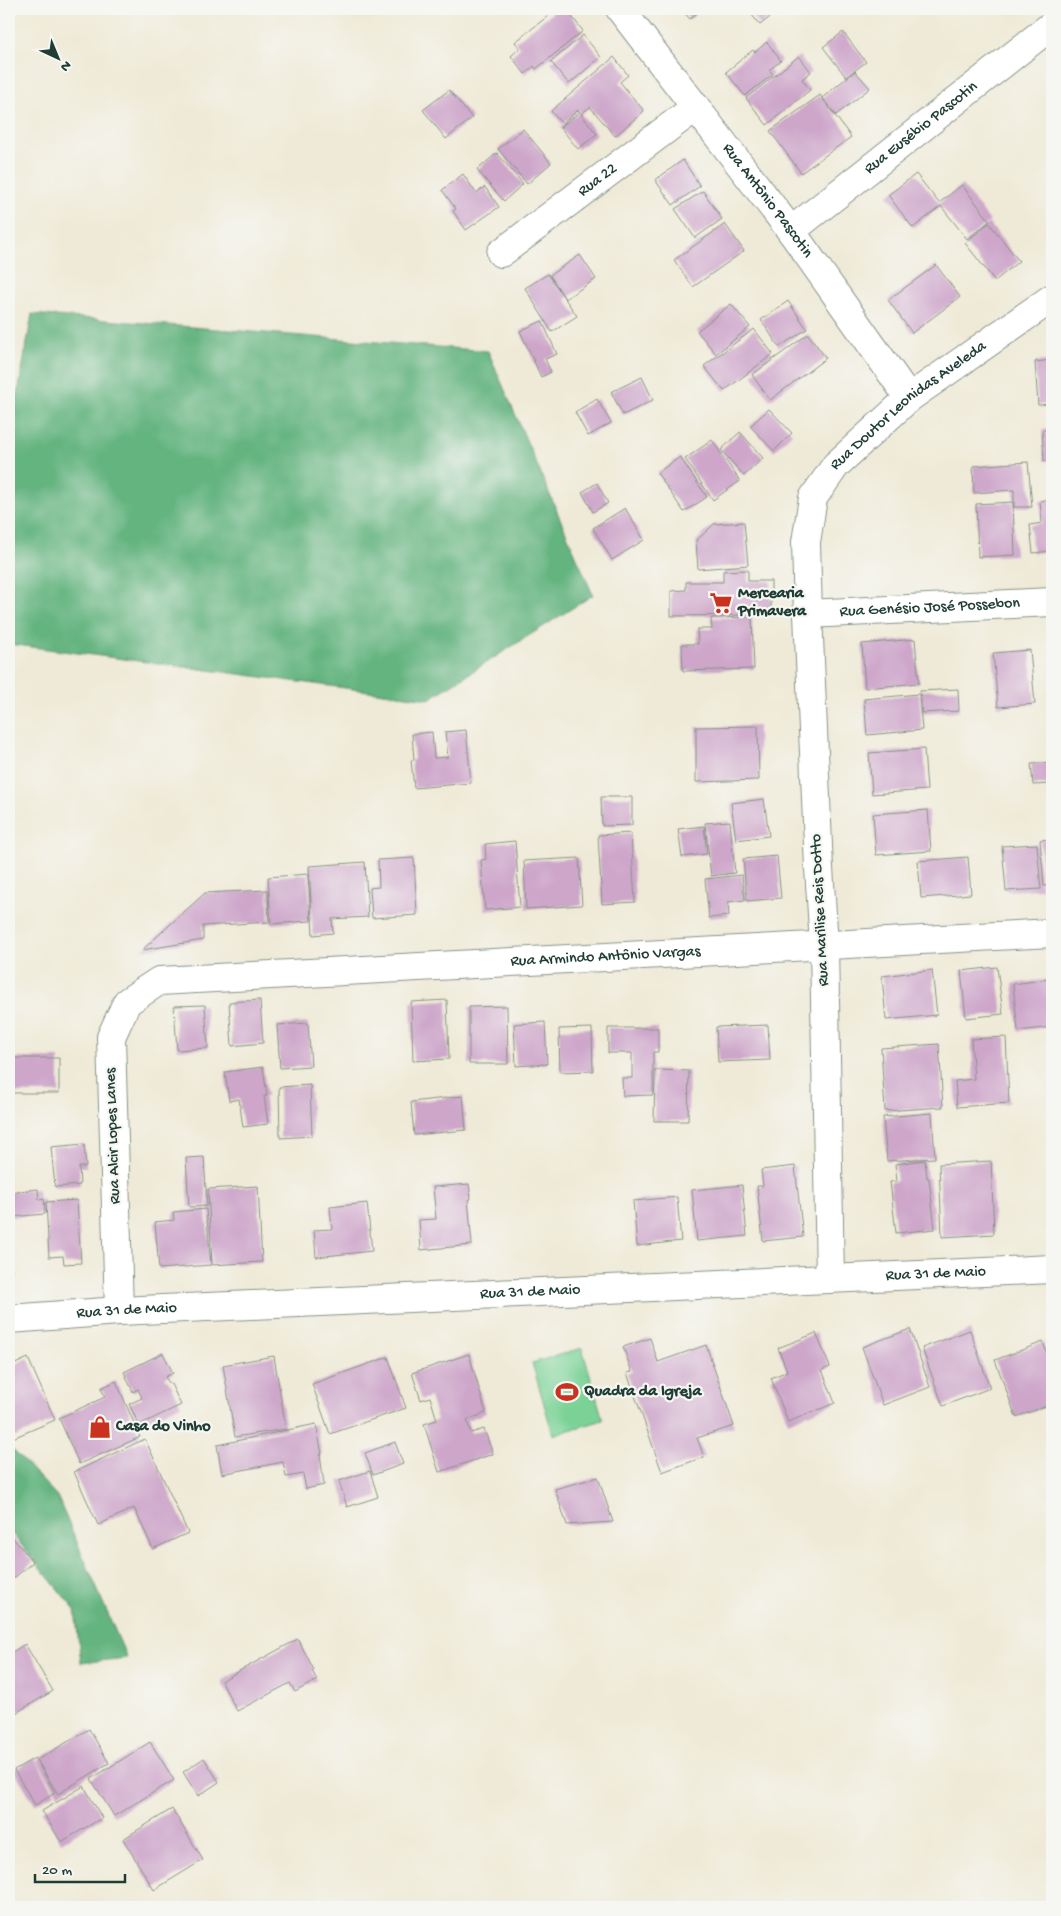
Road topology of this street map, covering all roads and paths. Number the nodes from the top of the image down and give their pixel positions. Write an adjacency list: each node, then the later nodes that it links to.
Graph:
1 (620, 9): 3 (street, Rua Antônio Pascotin)
2 (1052, 25): 4 (street, Rua Eusébio Pascotin)
3 (696, 107): 4 (street, Rua Antônio Pascotin); 5 (street, Rua 22)
4 (791, 231): 7 (street, Rua Antônio Pascotin)
5 (501, 253)
6 (1052, 298): 7 (street, Rua Doutor Leonidas Aveleda)
7 (909, 398): 8 (street, Rua Doutor Leonidas Aveleda)
8 (806, 542): 10 (street, Rua Marilise Reis Dotto)
9 (1052, 602): 10 (street, Rua Genésio José Possebon)
10 (808, 614): 12 (street, Rua Marilise Reis Dotto)
11 (1052, 933): 12 (street, Rua Armindo Antônio Vargas)
12 (824, 945): 13 (street, Rua Armindo Antônio Vargas); 15 (street, Rua Marilise Reis Dotto)
13 (159, 981): 16 (street, Rua Alcir Lopes Lanes)
14 (1052, 1269): 15 (street, Rua 31 de Maio)
15 (830, 1279): 16 (street, Rua 31 de Maio)
16 (120, 1311): 17 (street, Rua 31 de Maio)
17 (9, 1319)

